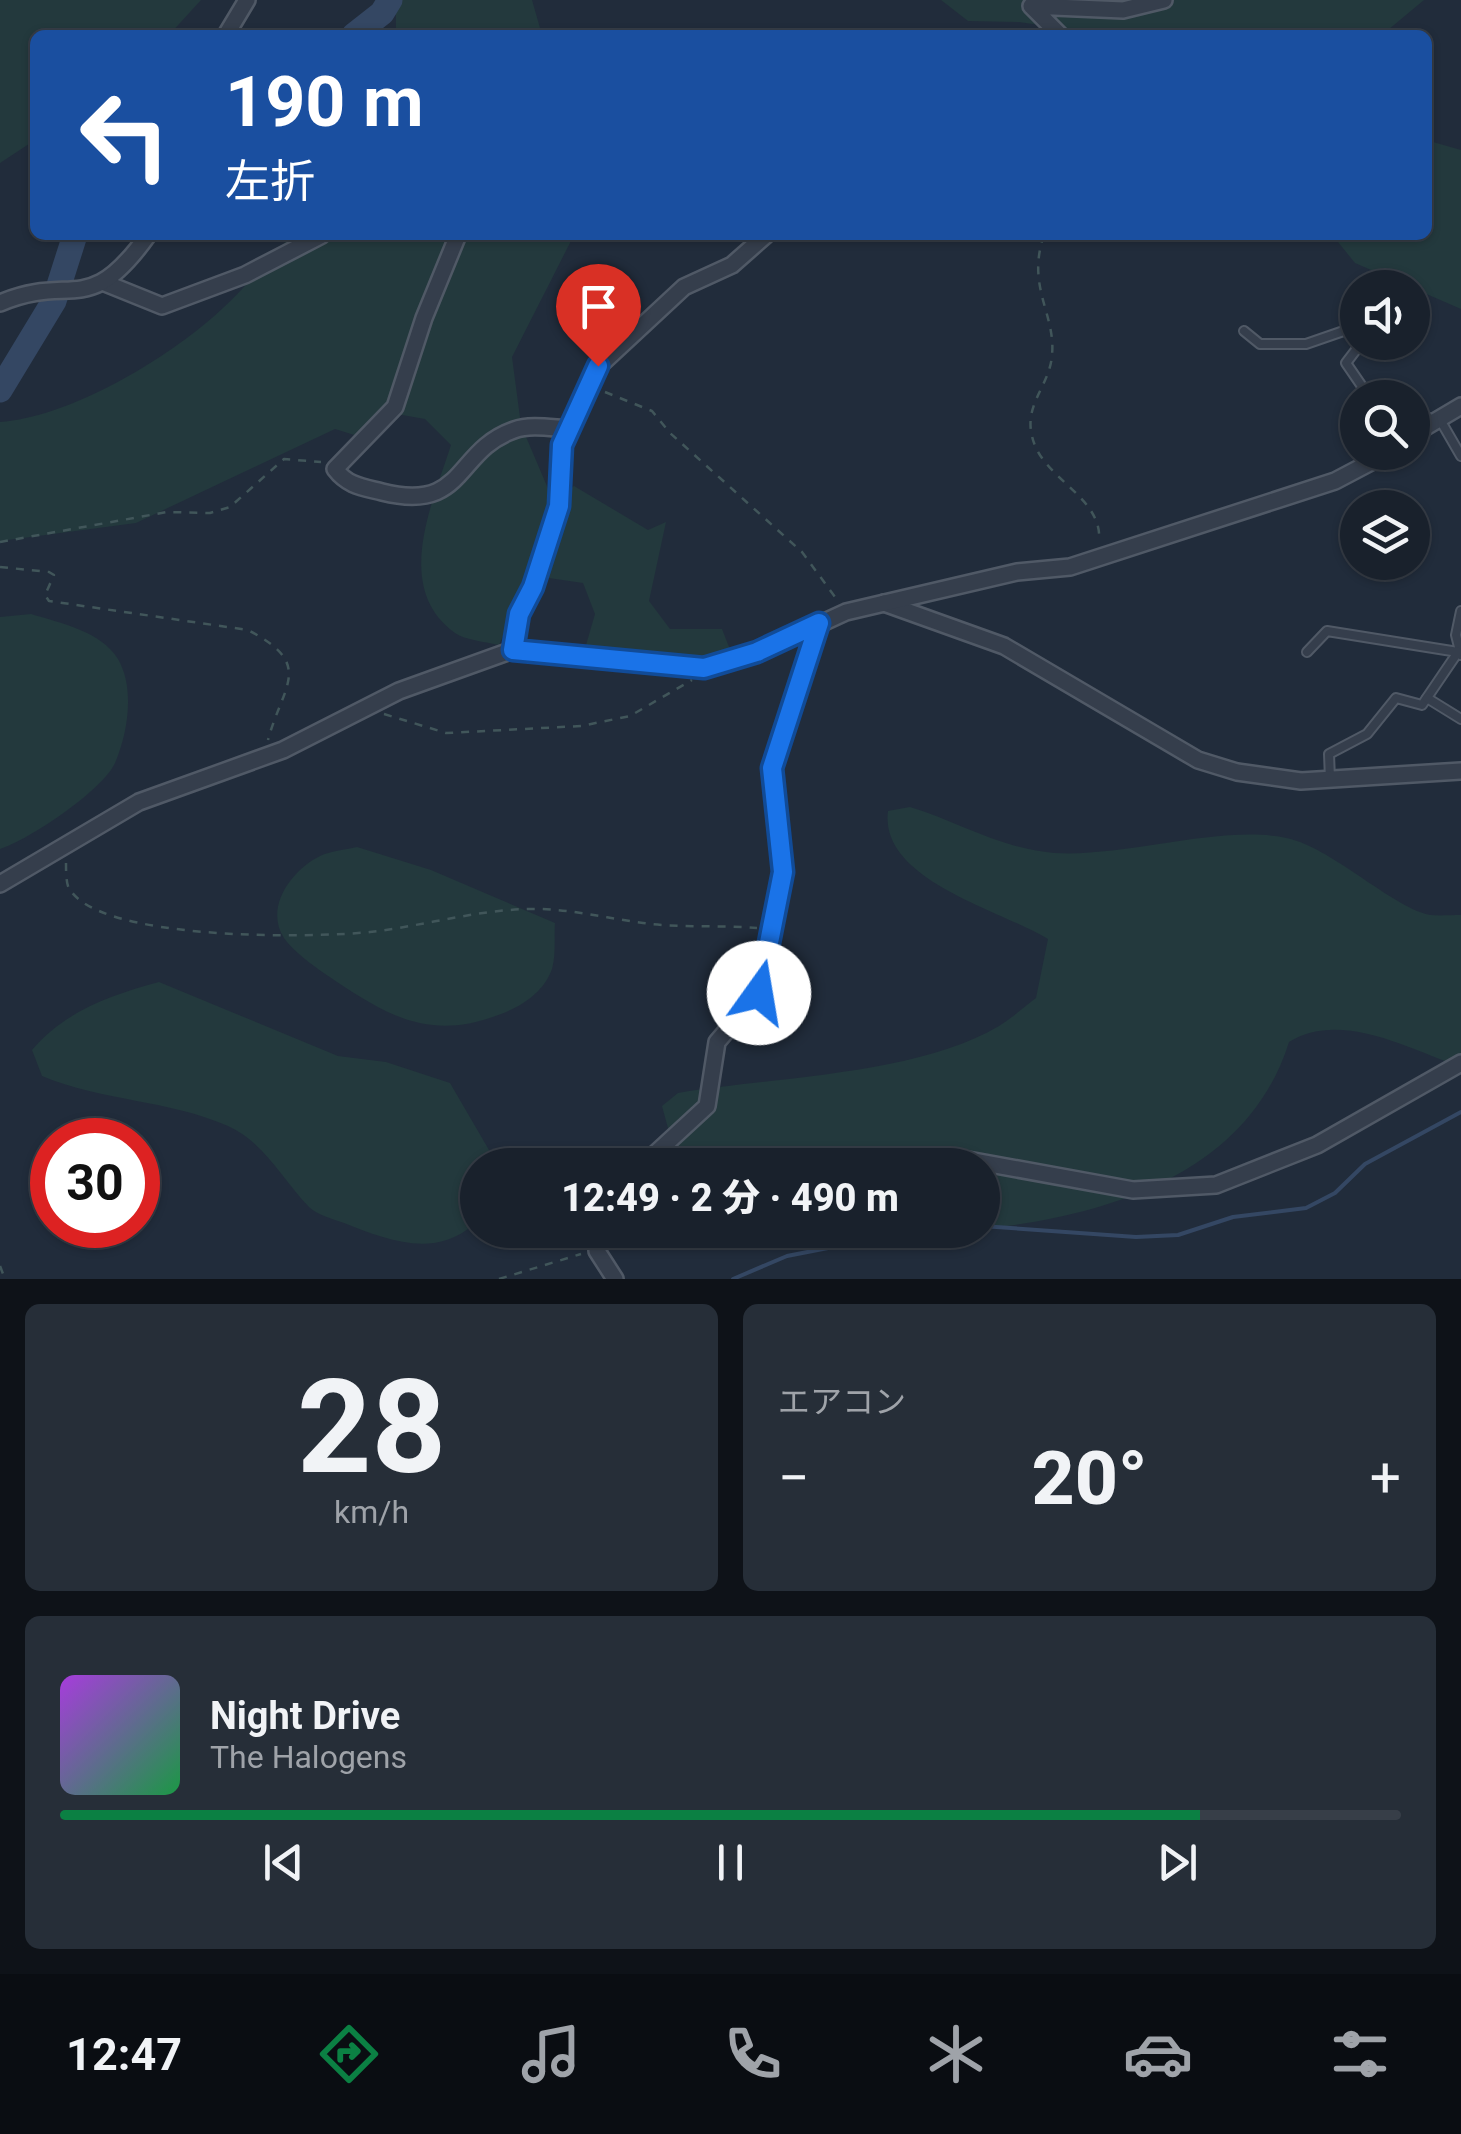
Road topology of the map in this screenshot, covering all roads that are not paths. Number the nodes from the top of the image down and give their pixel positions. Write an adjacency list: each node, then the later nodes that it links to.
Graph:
1 (247, 0): 3 (street)
2 (1164, 0): 4 (street)
3 (229, 30)
4 (1055, 30)
5 (144, 240): 9 (street)
6 (312, 240): 9 (street)
7 (456, 240): 17 (street)
8 (760, 240): 17 (street)
9 (105, 283): 10 (street)
10 (0, 303)
11 (1244, 331): 12 (lane)
12 (1340, 332)
13 (1461, 406): 15 (street)
14 (1430, 417): 15 (lane)
15 (1436, 419): 16 (street); 18 (lane)
16 (1430, 423)
17 (568, 429): 23 (street)
18 (1461, 456)
19 (1356, 470): 20 (street)
20 (884, 603): 22 (street); 29 (street)
21 (1461, 610): 25 (lane)
22 (819, 623): 23 (street); 32 (street)
23 (513, 650): 30 (street)
24 (1308, 652): 25 (lane)
25 (1460, 653): 26 (lane)
26 (1427, 698): 27 (lane); 29 (lane)
27 (1461, 719)
28 (1461, 771): 29 (street)
29 (1330, 779)
30 (0, 884)
31 (1461, 1062): 33 (street)
32 (661, 1148)
33 (1000, 1166)
34 (598, 1248): 35 (street)
35 (615, 1279)

